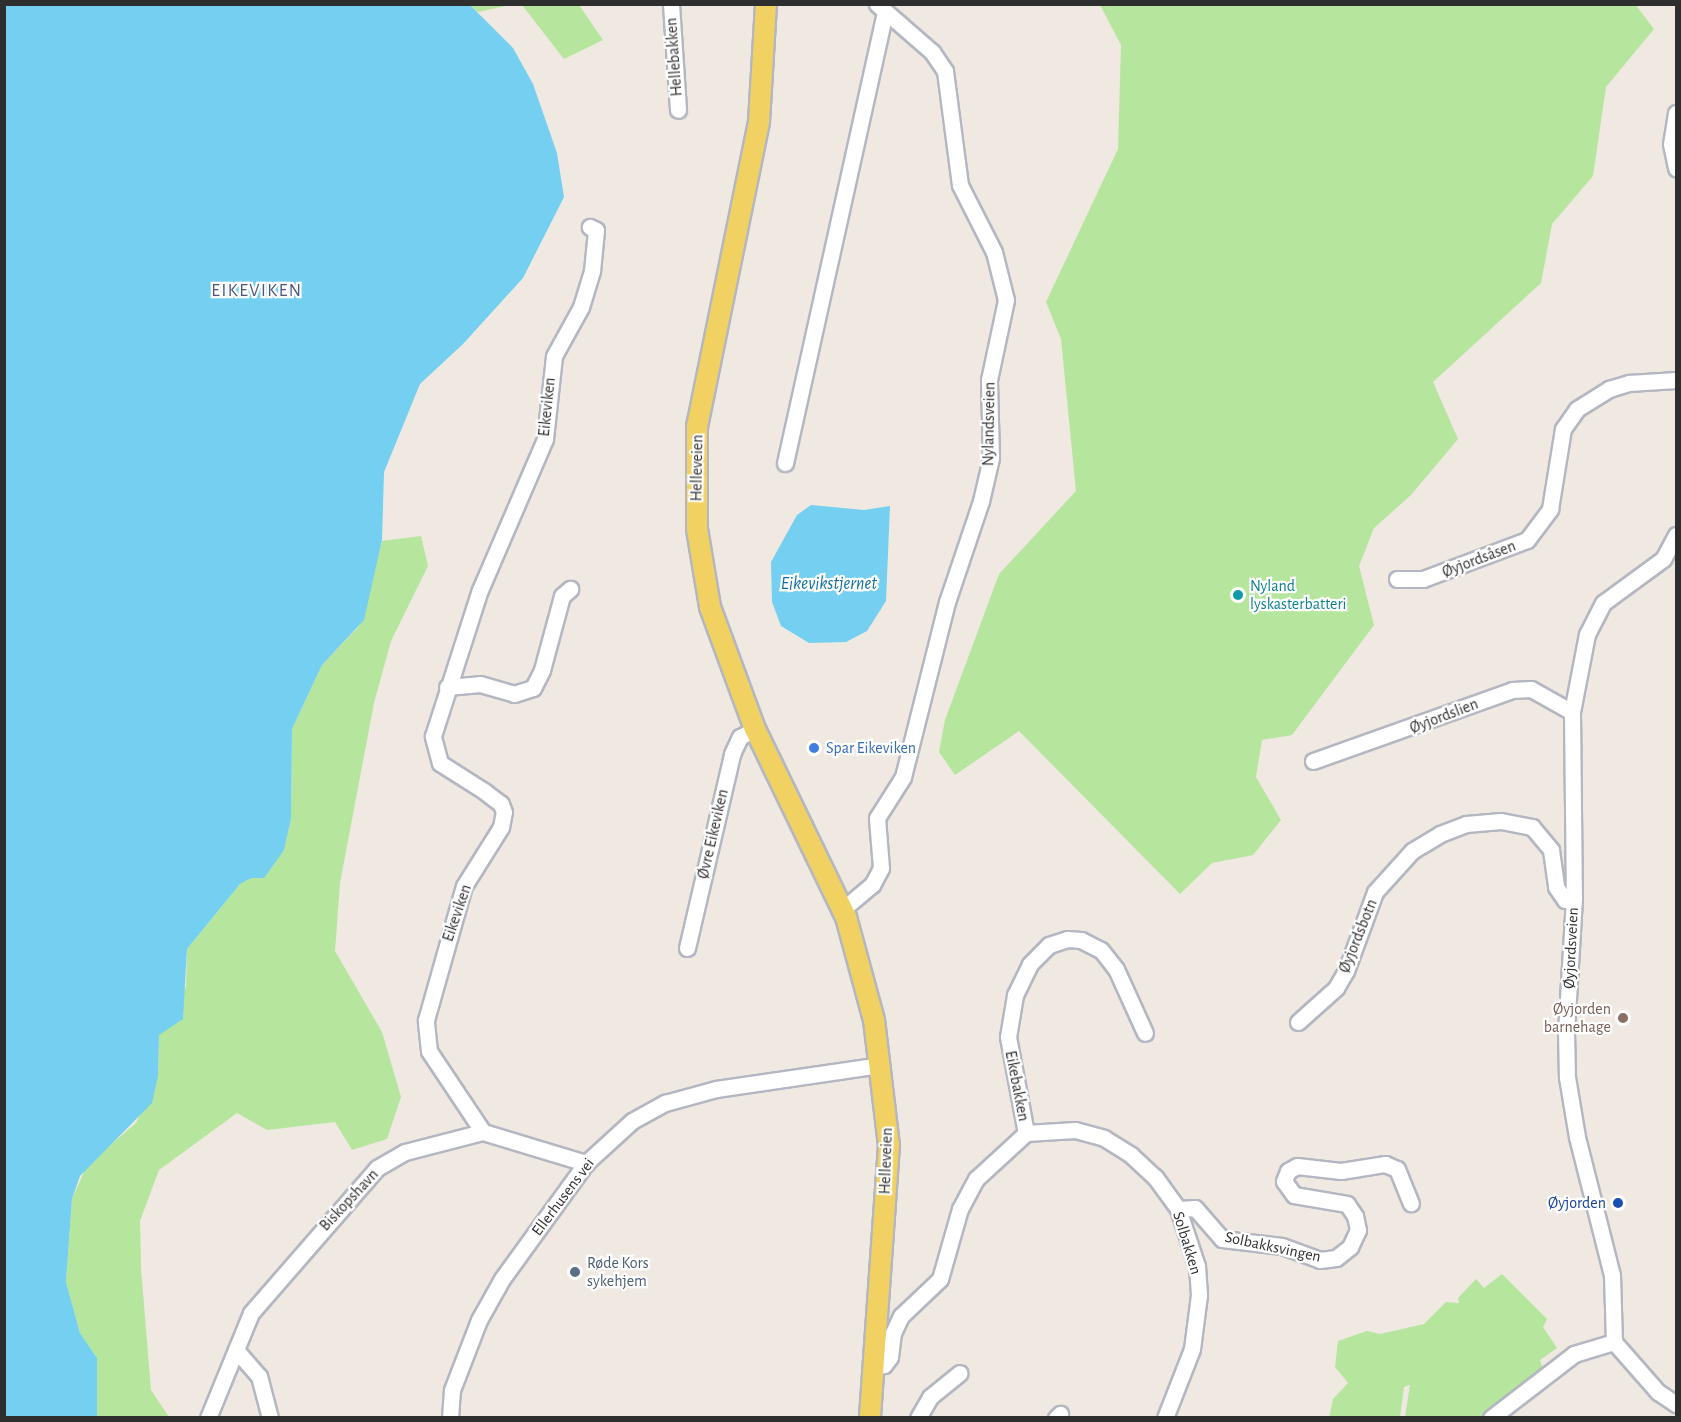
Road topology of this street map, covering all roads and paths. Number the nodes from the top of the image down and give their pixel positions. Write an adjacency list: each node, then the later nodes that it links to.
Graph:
1 (671, 4): 4 (street, Hellebakken)
2 (766, 4): 17 (main road, Helleveien)
3 (881, 9): 11 (street, Nylandsveien); 20 (street, Nylandsveien)
4 (678, 110)
5 (1677, 112): 6 (street)
6 (1677, 168)
7 (590, 227): 9 (street, Eikeviken)
8 (604, 252): 9 (street, Eikeviken)
9 (552, 361): 15 (street, Eikeviken)
10 (1677, 380): 13 (street, Øyjordsåsen)
11 (785, 463)
12 (1677, 535): 16 (street, Øyjordsveien)
13 (1397, 579)
14 (570, 589): 15 (street)
15 (447, 687): 25 (street, Eikeviken)
16 (1572, 712): 18 (street, Øyjordslien); 19 (street, Øyjordsveien)
17 (755, 729): 20 (main road, Helleveien); 21 (street, Øvre Eikeviken)
18 (1312, 761)
19 (1574, 898): 22 (street, Øyjordsbotn); 30 (street, Øyjordsveien)
20 (843, 909): 24 (main road, Helleveien)
21 (687, 948)
22 (1298, 1022)
23 (1145, 1033): 26 (street, Eikebakken)
24 (881, 1065): 27 (street, Ellerhusens vei); 32 (main road, Helleveien)
25 (483, 1132): 27 (street); 31 (street, Biskopshavn)
26 (1026, 1133): 29 (street, Solbakken); 32 (street, Eikebakken)
27 (586, 1163): 37 (street, Ellerhusens vei)
28 (1411, 1203): 29 (street, Solbakksvingen)
29 (1178, 1209): 40 (street, Solbakken)
30 (1614, 1342): 34 (street); 41 (street)
31 (236, 1350): 35 (street, Biskopshavn); 36 (street)
32 (874, 1366): 38 (main road, Helleveien)
33 (960, 1373): 39 (street)
34 (1677, 1404)
35 (208, 1418)
36 (270, 1418)
37 (450, 1418)
38 (870, 1418)
39 (918, 1418)
40 (1165, 1418)
41 (1491, 1418)

